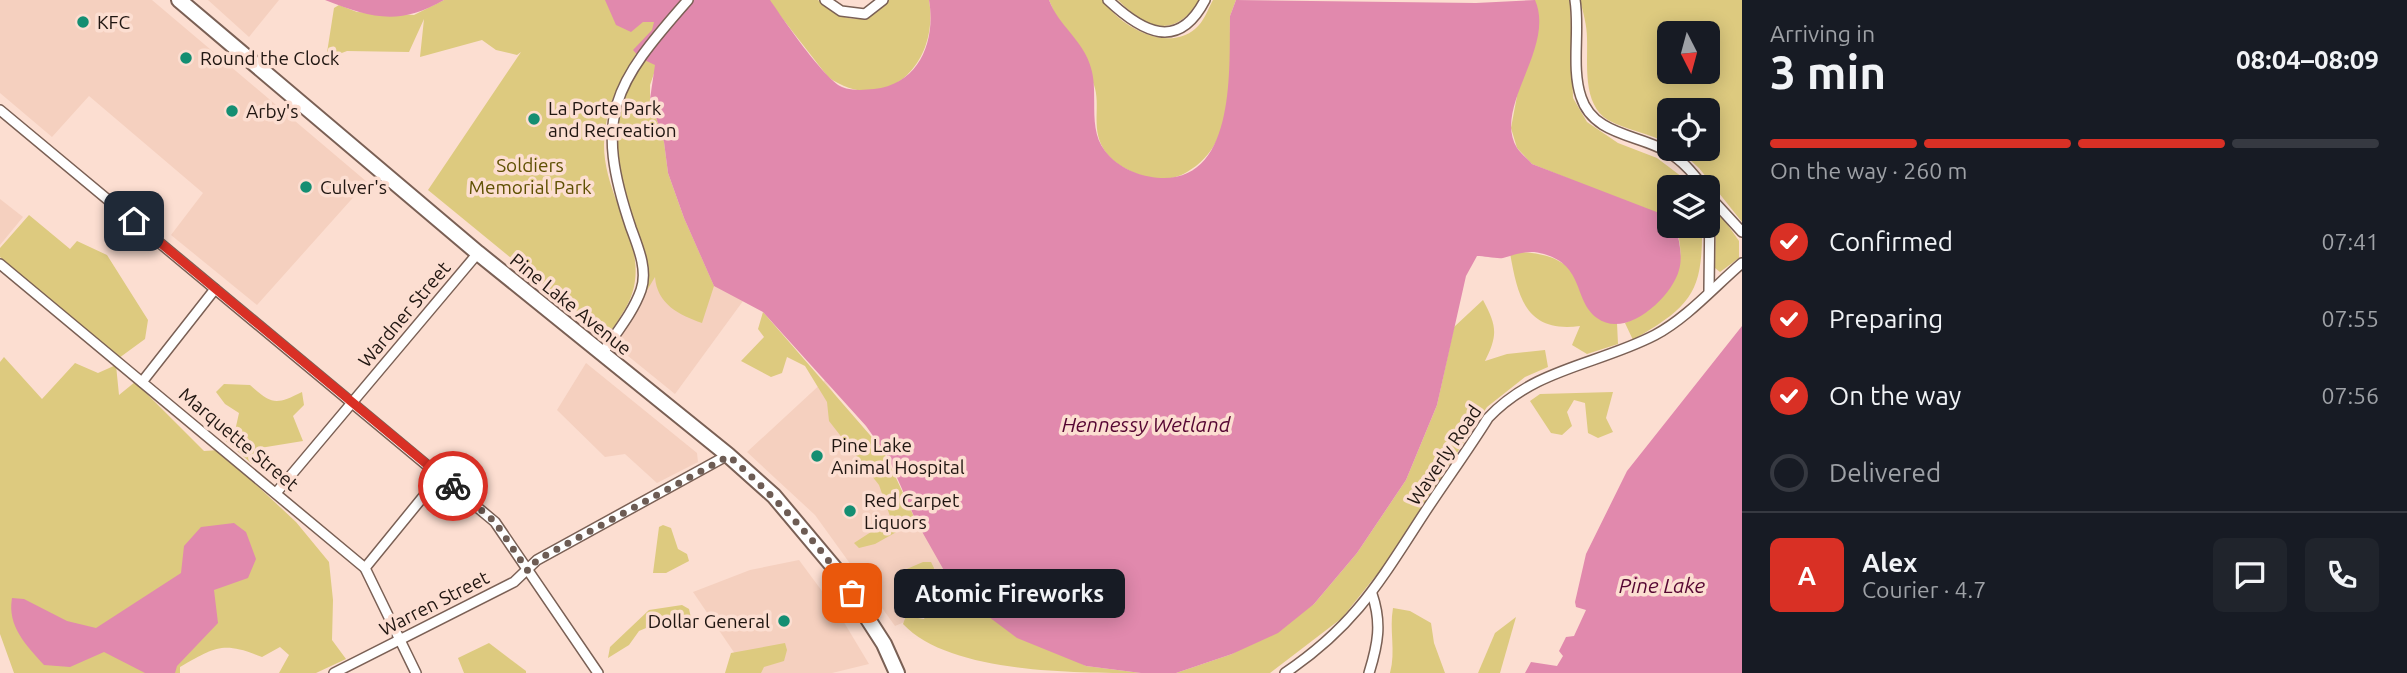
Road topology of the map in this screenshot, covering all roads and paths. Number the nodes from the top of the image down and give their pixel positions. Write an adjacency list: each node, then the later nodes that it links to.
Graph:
1 (179, 0): 13 (main road, Pine Lake Avenue)
2 (688, 0): 18 (street)
3 (825, 0): 4 (street)
4 (883, 0)
5 (1108, 0): 6 (street)
6 (1205, 0)
7 (1575, 0): 9 (street)
8 (0, 110): 16 (street)
9 (1692, 175)
10 (1720, 209): 11 (street)
11 (1742, 232)
12 (1709, 238): 17 (street)
13 (478, 253): 18 (main road, Pine Lake Avenue); 20 (street, Wardner Street)
14 (1742, 263): 17 (street, Waverly Road)
15 (0, 264): 19 (street, Marquette Street)
16 (215, 289): 19 (street); 20 (street)
17 (1709, 291): 26 (street, Waverly Road)
18 (602, 354): 21 (main road, Pine Lake Avenue)
19 (142, 382): 23 (street, Marquette Street)
20 (352, 404): 22 (street); 23 (street, Wardner Street)
21 (729, 456): 25 (street, Warren Street); 31 (main road, Pine Lake Avenue)
22 (440, 476): 24 (street); 25 (street)
23 (276, 493): 24 (street, Marquette Street)
24 (365, 568): 27 (street, Marquette Street)
25 (528, 571): 27 (street, Warren Street); 30 (street)
26 (1372, 594): 32 (street, Waverly Road); 33 (street)
27 (401, 640): 28 (street, Warren Street); 29 (street, Marquette Street)
28 (334, 673)
29 (416, 673)
30 (598, 673)
31 (897, 673)
32 (1285, 673)
33 (1369, 673)

